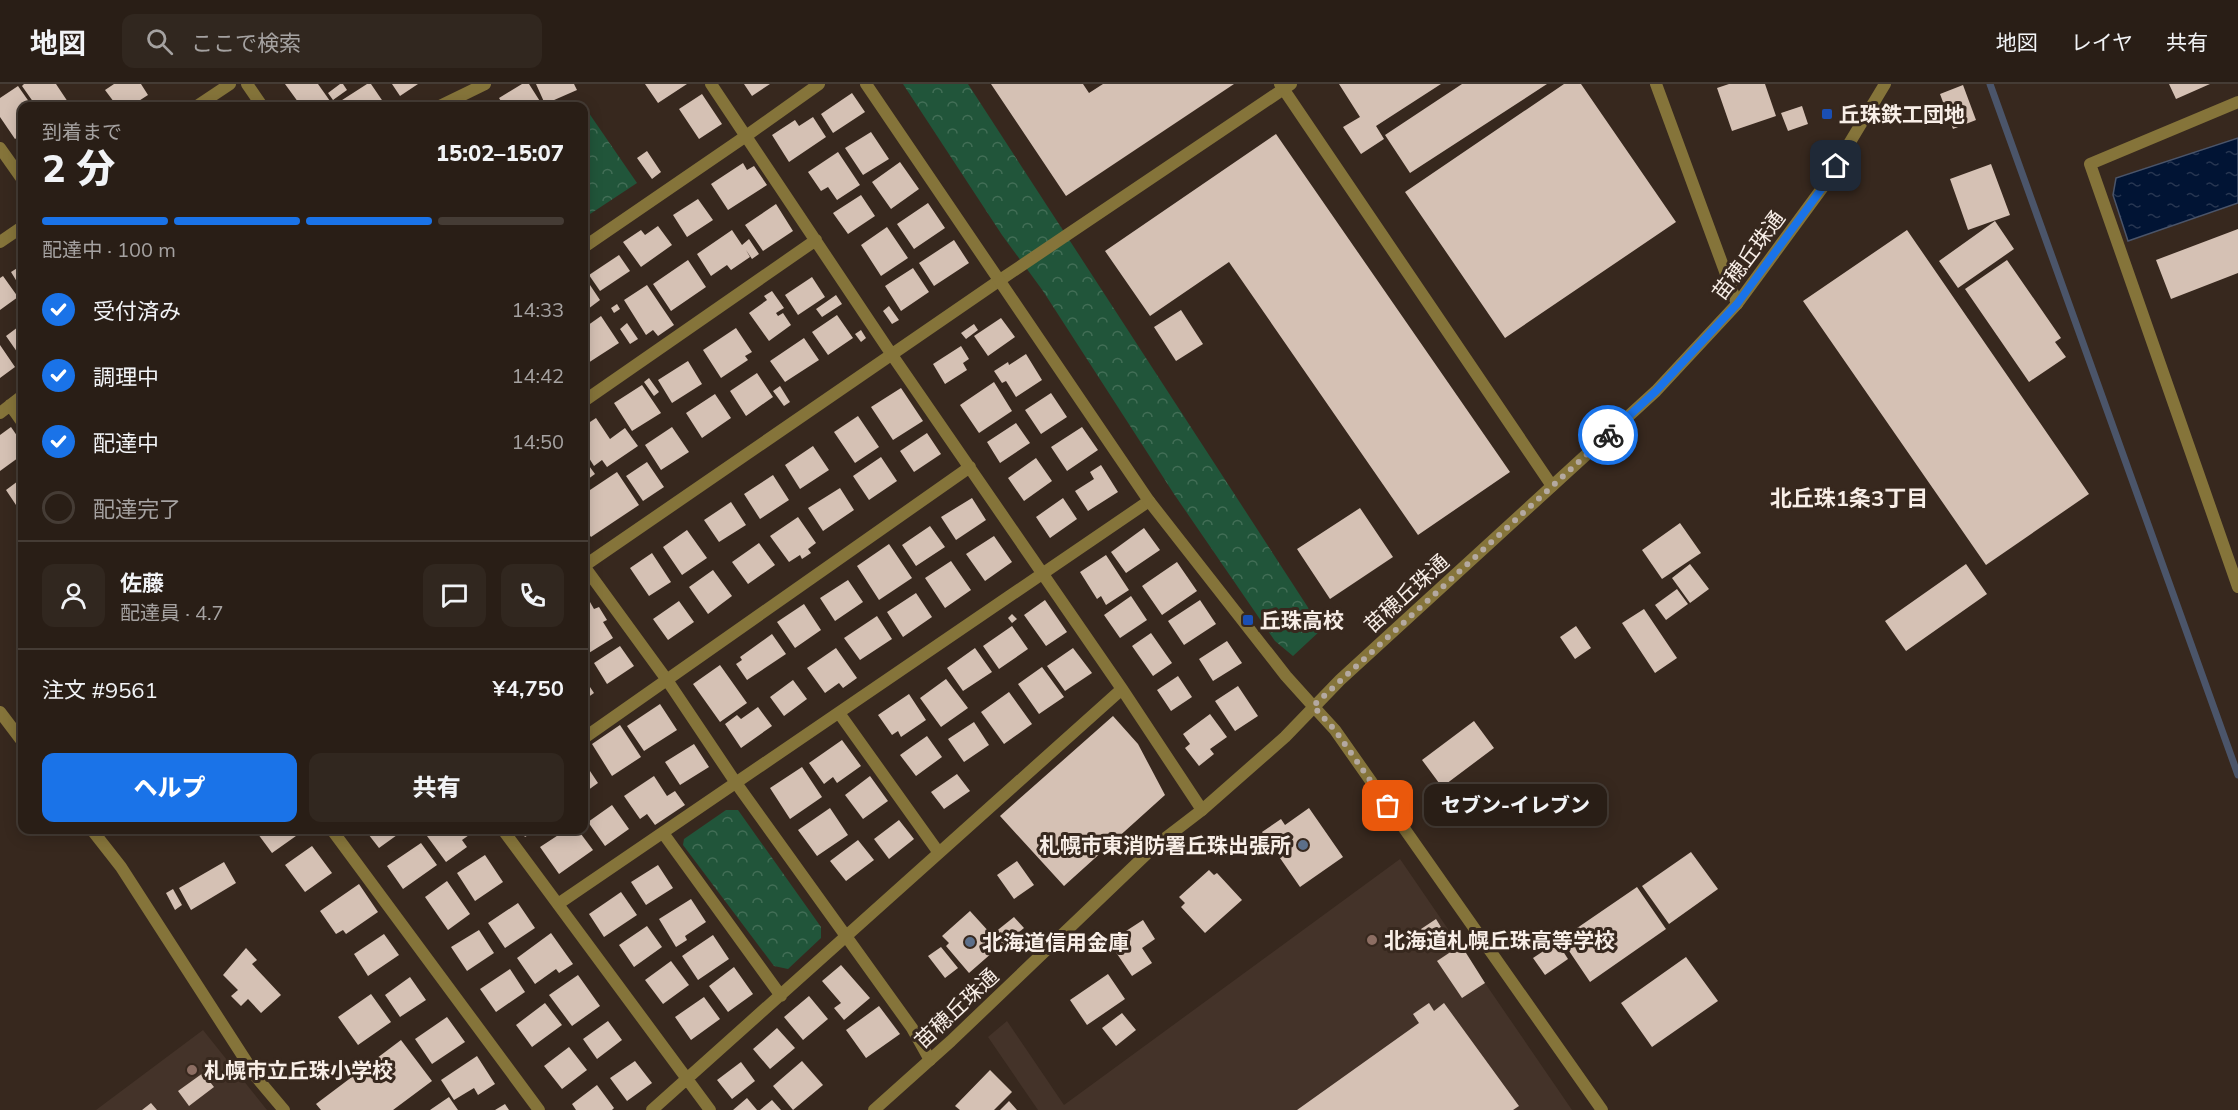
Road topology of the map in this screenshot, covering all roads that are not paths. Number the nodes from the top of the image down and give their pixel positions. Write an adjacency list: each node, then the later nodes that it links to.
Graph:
1 (230, 84): 10 (street)
2 (247, 84): 11 (street)
3 (485, 84): 12 (street)
4 (711, 84): 14 (street)
5 (819, 84): 14 (street)
6 (866, 84): 21 (street)
7 (1656, 84): 22 (street)
8 (1885, 84): 22 (street, 苗穂丘珠通)
9 (1285, 86): 21 (street); 29 (street)
10 (203, 102)
11 (259, 102)
12 (448, 102)
13 (2238, 102): 34 (street)
14 (746, 136): 18 (street); 20 (street)
15 (0, 148): 16 (street)
16 (18, 173)
17 (18, 230): 19 (street)
18 (816, 240): 23 (street); 24 (street)
19 (0, 242)
20 (588, 244)
21 (1000, 280): 23 (street); 30 (street)
22 (1737, 304): 29 (street, 苗穂丘珠通)
23 (892, 355): 28 (street); 31 (street)
24 (588, 398)
25 (18, 399): 26 (street)
26 (5, 409): 27 (street)
27 (18, 419)
28 (970, 467): 33 (street); 35 (street)
29 (1552, 486): 37 (street, 苗穂丘珠通)
30 (1149, 501): 33 (street); 37 (street)
31 (588, 563)
32 (588, 571): 35 (street)
33 (1044, 574): 36 (street); 39 (street)
34 (2238, 587)
35 (667, 680): 40 (street); 42 (street)
36 (1122, 689): 43 (street); 48 (street)
37 (1313, 706): 43 (street, 苗穂丘珠通); 59 (street)
38 (0, 712): 41 (street)
39 (839, 713): 42 (street); 48 (street)
40 (588, 735)
41 (18, 736)
42 (736, 783): 44 (street); 50 (street)
43 (1202, 810): 52 (street, 苗穂丘珠通)
44 (663, 833): 49 (street); 51 (street)
45 (95, 834): 54 (street)
46 (335, 834): 55 (street)
47 (506, 834): 49 (street)
48 (939, 854): 50 (street)
49 (558, 904): 53 (street)
50 (846, 937): 51 (street); 52 (street)
51 (781, 996): 53 (street)
52 (930, 1060): 58 (street, 苗穂丘珠通)
53 (688, 1079): 56 (street); 57 (street)
54 (284, 1110)
55 (539, 1110)
56 (652, 1110)
57 (710, 1110)
58 (874, 1110)
59 (1602, 1110)

